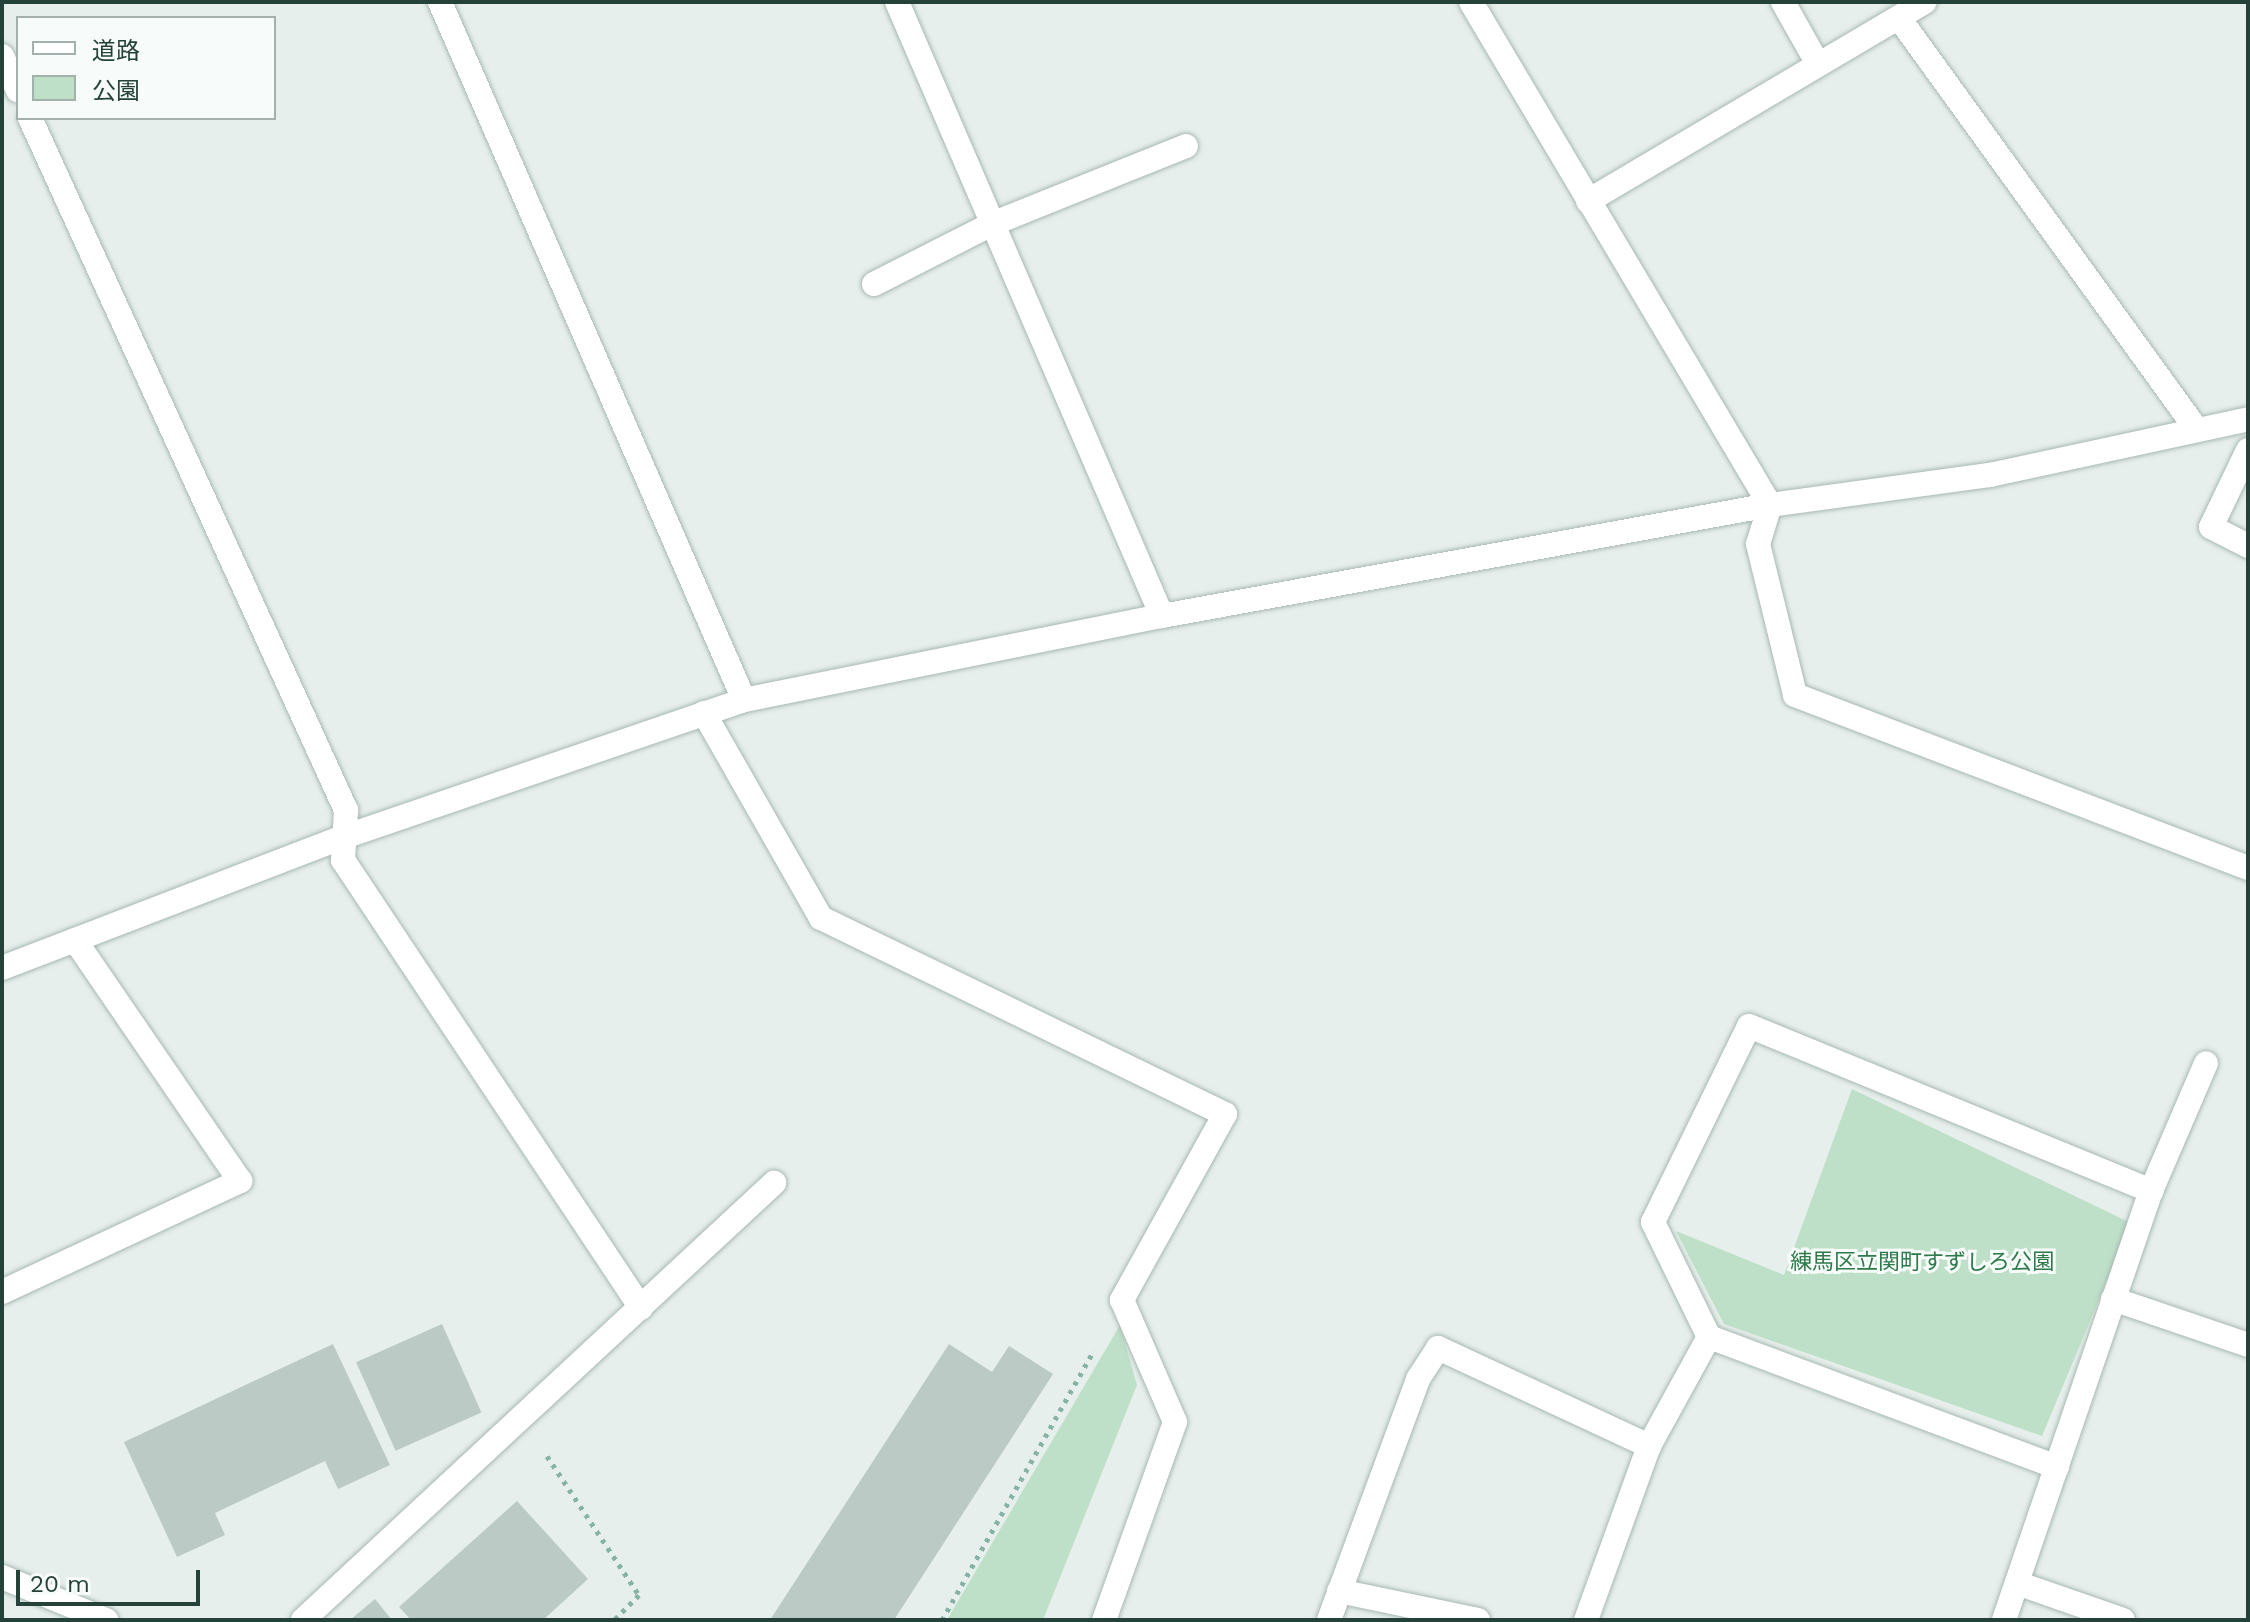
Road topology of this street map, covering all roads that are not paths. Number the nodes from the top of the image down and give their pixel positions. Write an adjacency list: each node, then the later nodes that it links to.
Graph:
1 (440, 2): 21 (street)
2 (897, 2): 13 (street)
3 (1471, 2): 12 (street)
4 (1783, 2): 8 (street)
5 (1924, 2): 6 (street)
6 (1899, 18): 8 (street); 16 (street)
7 (2, 56): 9 (street)
8 (1818, 64): 12 (street)
9 (16, 87)
10 (31, 120): 23 (street)
11 (1186, 146): 13 (street)
12 (1588, 201): 18 (street)
13 (992, 224): 14 (street); 20 (street)
14 (874, 284)
15 (2248, 419): 16 (street)
16 (2197, 430): 18 (street)
17 (2248, 450): 19 (street)
18 (1770, 505): 20 (street); 24 (street)
19 (2248, 546)
20 (1162, 616): 21 (street)
21 (744, 700): 22 (street)
22 (704, 713): 23 (street); 42 (street)
23 (344, 837): 25 (street); 32 (street)
24 (2248, 868)
25 (75, 940): 26 (street); 30 (street)
26 (2, 968)
27 (2206, 1063): 29 (street)
28 (774, 1183): 32 (street)
29 (2151, 1191): 31 (street); 33 (street)
30 (2, 1292)
31 (2113, 1299): 34 (street); 36 (street)
32 (641, 1308): 41 (street)
33 (1709, 1337): 35 (street); 36 (street)
34 (2248, 1345)
35 (1649, 1446): 39 (street); 45 (street)
36 (2057, 1467): 38 (street)
37 (2, 1577): 40 (street)
38 (2017, 1583): 46 (street); 47 (street)
39 (1339, 1591): 43 (street); 44 (street)
40 (106, 1620)
41 (303, 1620)
42 (1104, 1620)
43 (1329, 1620)
44 (1478, 1620)
45 (1586, 1620)
46 (2004, 1620)
47 (2123, 1620)

